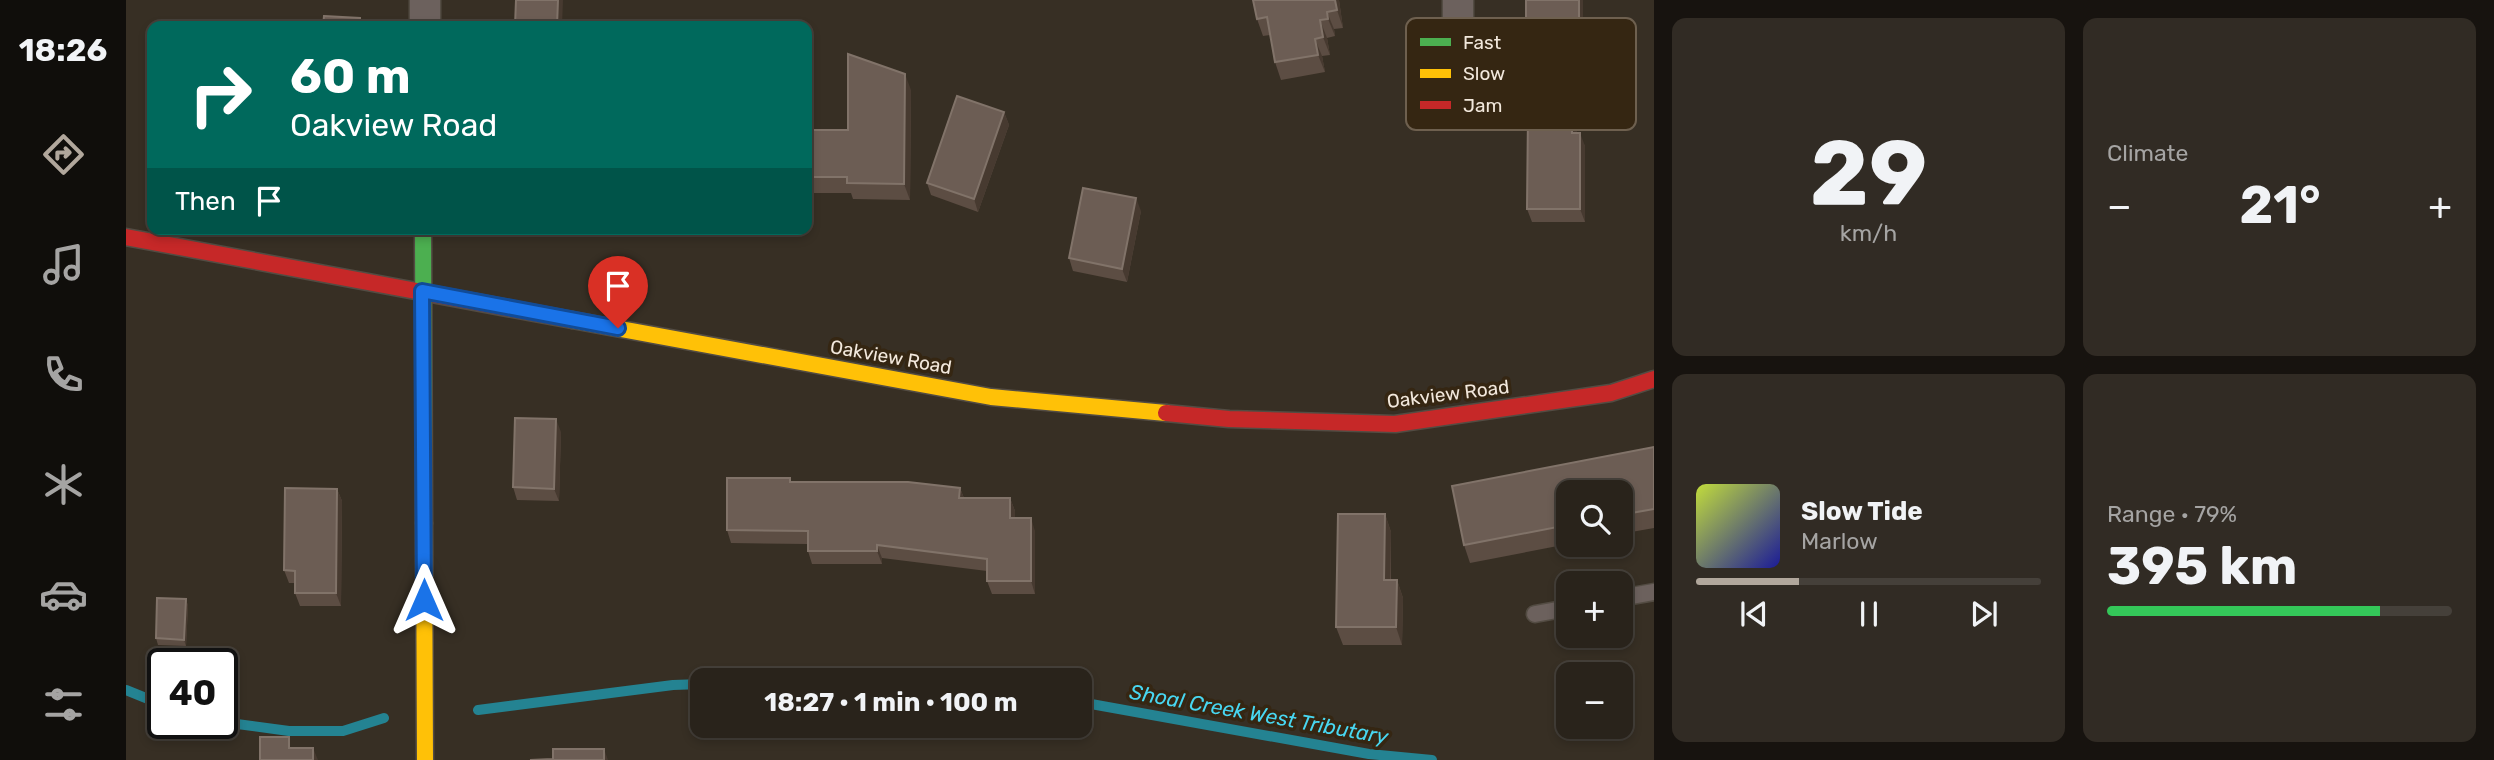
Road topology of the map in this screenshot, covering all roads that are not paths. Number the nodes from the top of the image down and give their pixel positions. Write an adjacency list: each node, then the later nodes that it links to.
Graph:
1 (425, 0): 4 (street)
2 (1458, 0): 3 (street)
3 (1458, 18)
4 (425, 21)
5 (423, 235): 7 (street)
6 (126, 237): 7 (street, Oakview Road)
7 (422, 291): 8 (street, Oakview Road); 13 (street)
8 (1654, 379)
9 (1654, 592): 10 (lane)
10 (1633, 596)
11 (1556, 610): 12 (lane)
12 (1535, 614)
13 (425, 760)

